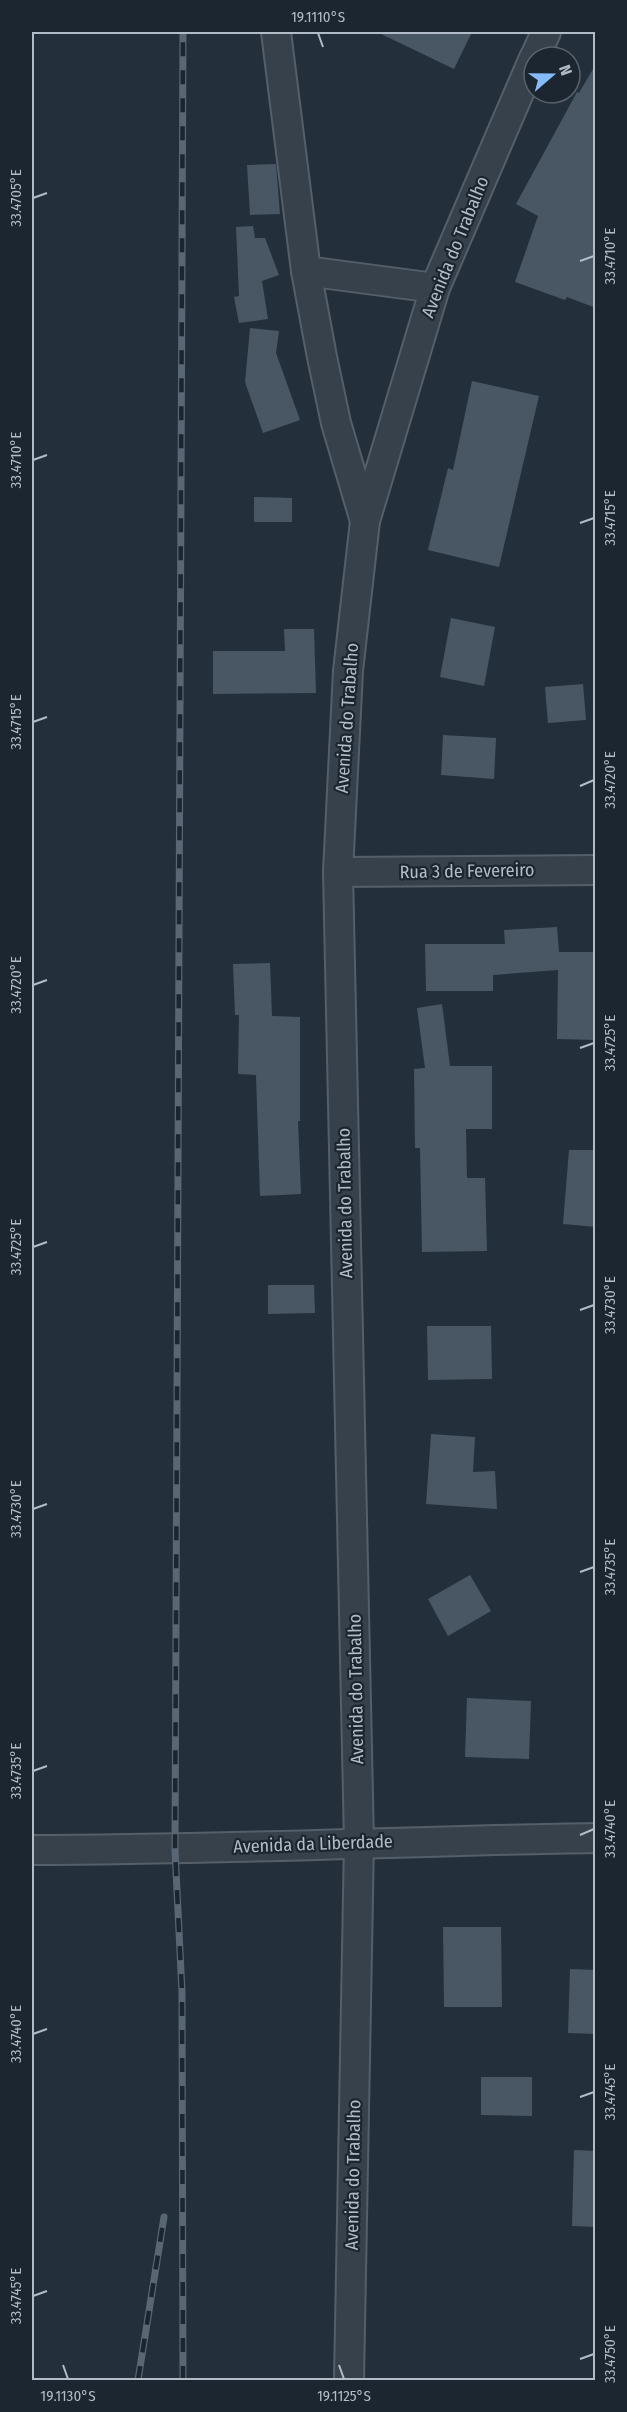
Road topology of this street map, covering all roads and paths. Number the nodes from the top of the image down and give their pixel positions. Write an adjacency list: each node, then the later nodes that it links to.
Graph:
1 (276, 32): 3 (street)
2 (522, 86): 4 (street, Avenida do Trabalho)
3 (306, 271): 4 (street); 5 (street)
4 (435, 288): 5 (street, Avenida do Trabalho)
5 (365, 521): 7 (street, Avenida do Trabalho)
6 (596, 870): 7 (street, Rua 3 de Fevereiro)
7 (338, 873): 9 (street, Avenida do Trabalho)
8 (596, 1838): 9 (street, Avenida da Liberdade)
9 (359, 1842): 10 (street, Avenida da Liberdade); 11 (street, Avenida do Trabalho)
10 (32, 1850)
11 (349, 2380)

